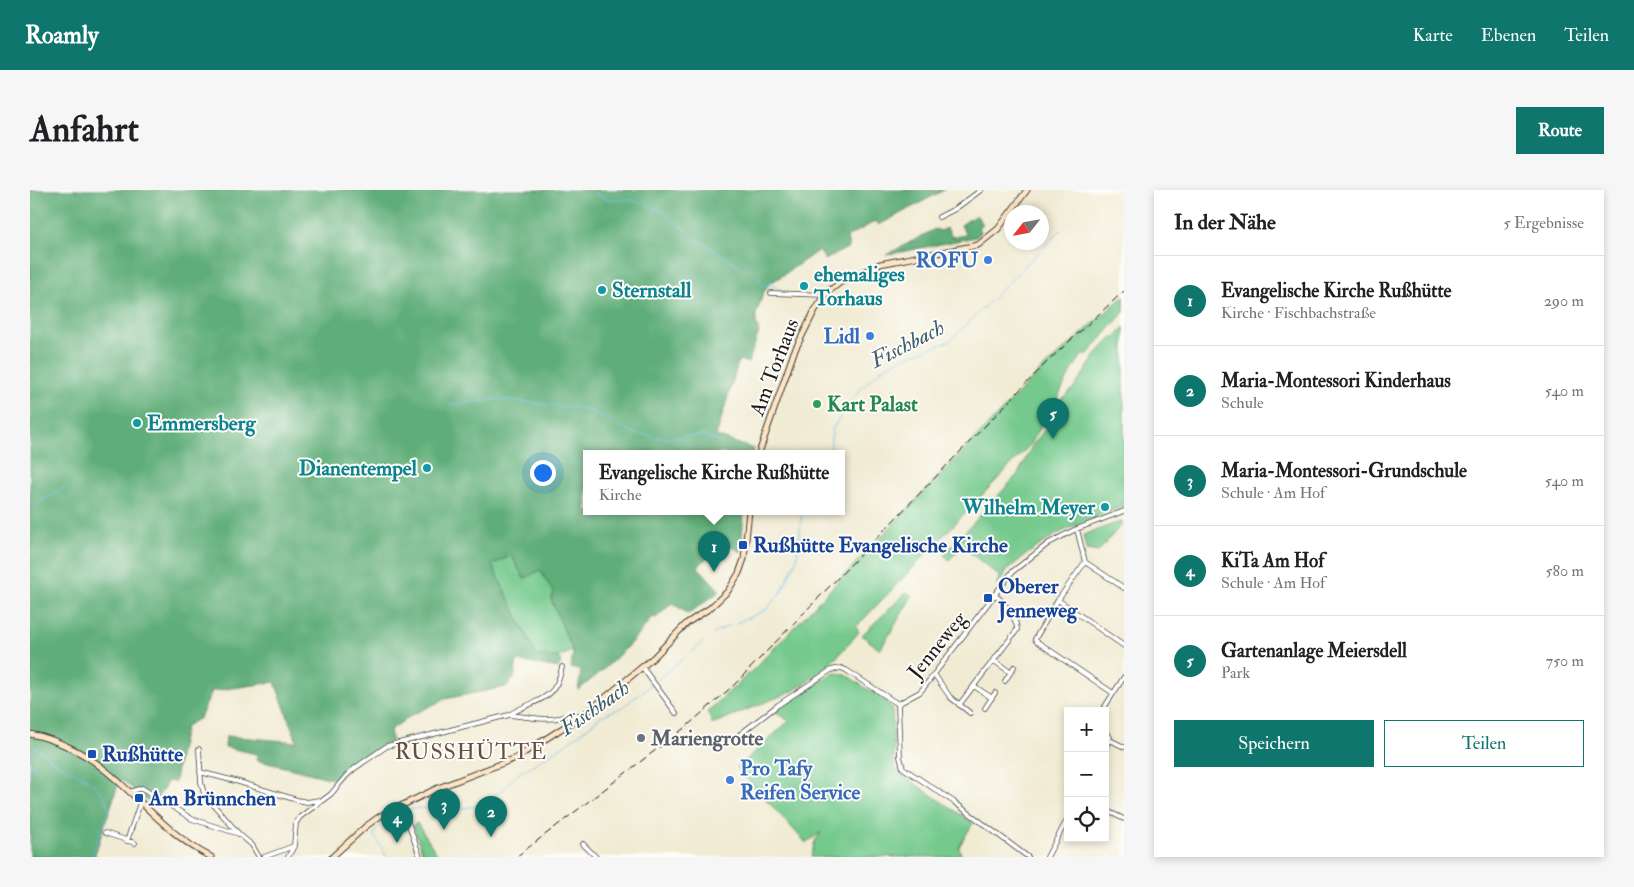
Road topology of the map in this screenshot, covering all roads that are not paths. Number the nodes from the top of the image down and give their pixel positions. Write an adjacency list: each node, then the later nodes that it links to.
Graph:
1 (981, 190): 3 (street)
2 (1027, 190): 5 (main road, Am Torhaus)
3 (939, 218)
4 (771, 293): 5 (street, Am Torhaus)
5 (825, 296): 6 (main road, Am Torhaus)
6 (761, 450)
7 (1124, 511): 9 (street, Jenneweg)
8 (749, 515): 17 (main road)
9 (1077, 529): 10 (street); 12 (street, Jenneweg)
10 (1086, 562): 11 (street); 13 (street)
11 (1124, 588)
12 (995, 595): 15 (street); 20 (street, Jenneweg)
13 (1058, 600): 14 (street); 25 (street)
14 (1124, 646)
15 (993, 660): 19 (street); 23 (street)
16 (562, 667): 33 (street)
17 (642, 667): 31 (street); 34 (main road)
18 (1014, 668): 19 (street)
19 (1010, 672): 22 (street)
20 (934, 674): 27 (street, Jenneweg); 28 (street)
21 (1124, 677): 25 (street)
22 (1005, 681)
23 (974, 686): 26 (street); 28 (street)
24 (995, 693): 26 (street)
25 (1113, 693): 29 (street)
26 (992, 698): 30 (street)
27 (898, 704): 36 (street, Jenneweg); 61 (street)
28 (959, 705): 32 (street)
29 (1104, 707)
30 (985, 708)
31 (676, 713)
32 (970, 713)
33 (509, 714): 34 (street); 42 (street)
34 (583, 716): 44 (main road)
35 (30, 734): 41 (main road)
36 (739, 735)
37 (1110, 739): 38 (street)
38 (1124, 747)
39 (199, 749): 40 (street)
40 (200, 772): 42 (street); 49 (street)
41 (129, 792): 43 (main road); 49 (street)
42 (326, 797): 53 (street)
43 (140, 803): 50 (street); 54 (main road)
44 (403, 808): 58 (main road); 59 (street)
45 (1109, 812): 46 (street)
46 (1124, 819)
47 (1064, 825): 62 (street)
48 (106, 833): 50 (street)
49 (239, 834): 55 (street)
50 (127, 841): 51 (street)
51 (135, 843)
52 (583, 844): 60 (street)
53 (294, 846): 56 (street); 57 (street)
54 (211, 857)
55 (259, 857)
56 (264, 857)
57 (288, 857)
58 (332, 857)
59 (420, 857)
60 (596, 857)
61 (1028, 857)
62 (1047, 857)

